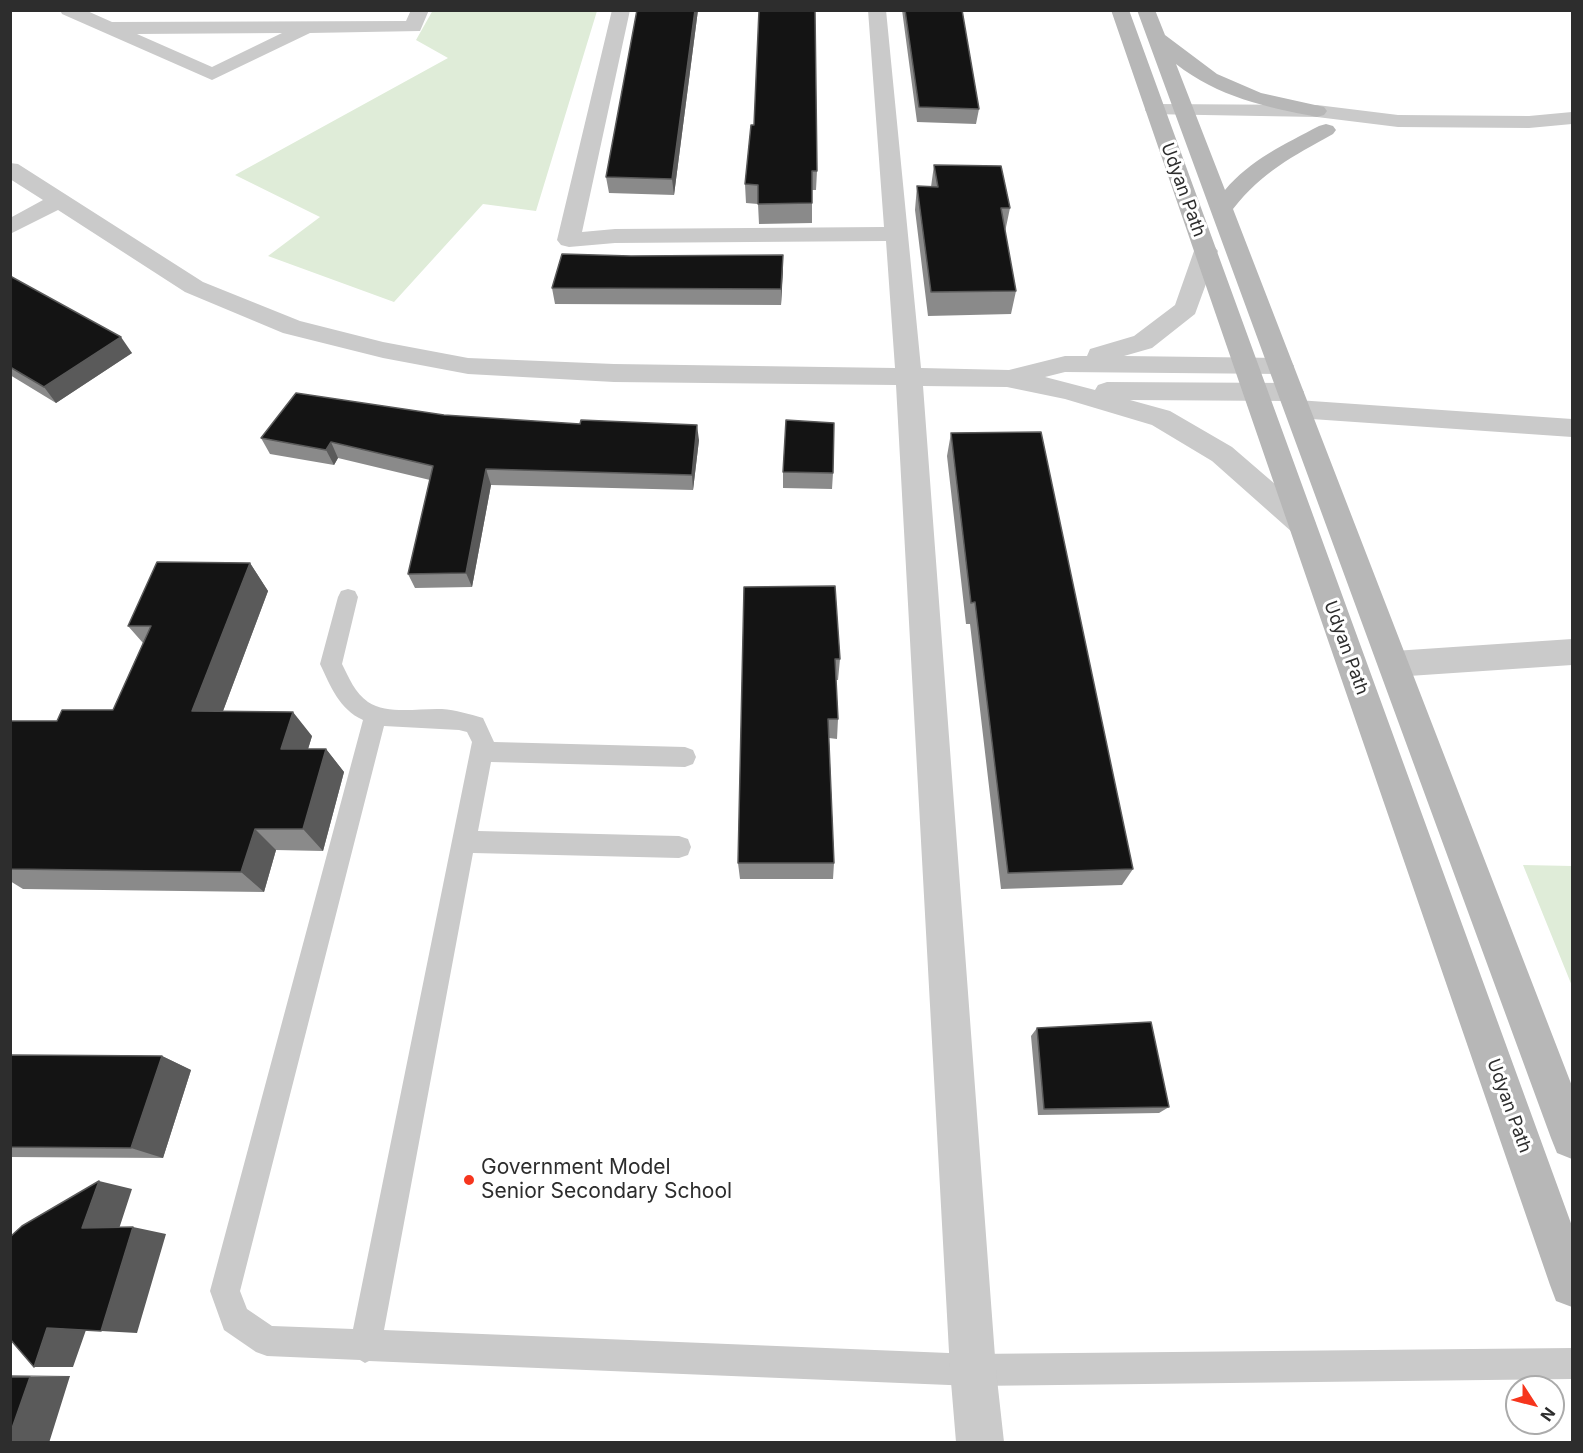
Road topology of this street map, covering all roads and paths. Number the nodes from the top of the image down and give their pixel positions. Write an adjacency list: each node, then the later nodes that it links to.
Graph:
1 (69, 10): 8 (street)
2 (420, 10): 7 (street)
3 (621, 10): 18 (street)
4 (877, 10): 18 (street)
5 (1120, 10): 11 (main road, Udyan Path)
6 (1146, 10): 9 (main road, Udyan Path)
7 (310, 27): 8 (street); 8 (street)
8 (109, 28)
9 (1156, 37): 12 (main road, Udyan Path); 13 (main road)
10 (1572, 118): 13 (street)
11 (1158, 119): 12 (street); 19 (main road, Udyan Path)
12 (1187, 119): 13 (street); 16 (main road, Udyan Path)
13 (1321, 120): 16 (main road)
14 (10, 169): 15 (street)
15 (58, 201): 17 (street); 21 (street)
16 (1221, 209): 23 (main road, Udyan Path)
17 (10, 226)
18 (897, 234): 21 (street)
19 (1206, 251): 20 (main road, Udyan Path); 22 (street)
20 (1246, 366): 22 (street); 23 (street); 24 (main road, Udyan Path)
21 (909, 377): 22 (street); 39 (street)
22 (1066, 377): 24 (street); 26 (street)
23 (1290, 389): 24 (street); 25 (street); 29 (main road, Udyan Path)
24 (1256, 392): 26 (main road, Udyan Path)
25 (1572, 428)
26 (1302, 524): 36 (main road, Udyan Path)
27 (348, 597): 30 (lane)
28 (1572, 652): 29 (street)
29 (1394, 664): 35 (main road, Udyan Path)
30 (375, 717): 31 (lane); 37 (lane)
31 (482, 752): 32 (lane); 33 (lane)
32 (685, 757)
33 (463, 842): 34 (lane); 37 (lane)
34 (679, 847)
35 (1572, 1138)
36 (1572, 1285)
37 (365, 1347): 39 (lane)
38 (1572, 1364): 39 (lane)
39 (973, 1370): 40 (street)
40 (980, 1443)

